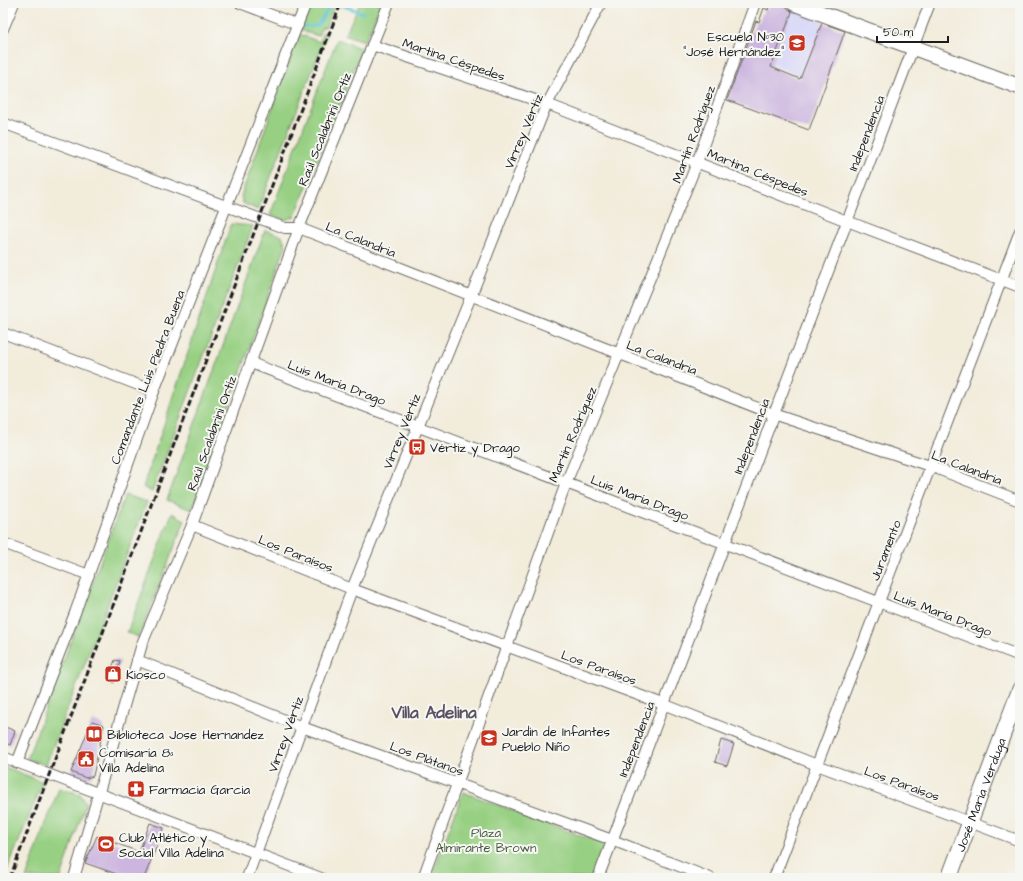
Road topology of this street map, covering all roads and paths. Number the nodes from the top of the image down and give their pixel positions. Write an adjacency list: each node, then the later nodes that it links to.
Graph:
1 (14, 3): 10 (street)
2 (240, 3): 9 (street)
3 (306, 3): 9 (street, Comandante Luis Piedra Buena)
4 (389, 3): 11 (street, Raúl Scalabrini Ortíz)
5 (601, 3): 14 (street, Virrey Vértiz)
6 (755, 3): 16 (street, Martín Rodríguez)
7 (794, 3): 12 (street)
8 (930, 3): 12 (street, Independencia)
9 (298, 25): 17 (street, Comandante Luis Piedra Buena)
10 (3, 29)
11 (372, 45): 14 (street, Martina Céspedes); 19 (street, Raúl Scalabrini Ortíz)
12 (913, 46): 13 (street); 18 (street, Independencia)
13 (1020, 87)
14 (547, 104): 16 (street, Martina Céspedes); 23 (street, Virrey Vértiz)
15 (3, 123): 17 (street)
16 (698, 162): 18 (street, Martina Céspedes); 25 (street, Martín Rodríguez)
17 (228, 207): 19 (street, La Calandria); 27 (street, Comandante Luis Piedra Buena)
18 (847, 221): 21 (street, Martina Céspedes); 28 (street, Independencia)
19 (299, 228): 23 (street, La Calandria); 26 (street, Raúl Scalabrini Ortíz)
20 (1020, 231): 21 (street, Juramento)
21 (1002, 280): 22 (street, Martina Céspedes); 30 (street, Juramento)
22 (1020, 286)
23 (471, 296): 25 (street, La Calandria); 29 (street, Virrey Vértiz)
24 (3, 333): 27 (street)
25 (620, 354): 28 (street, La Calandria); 31 (street, Martín Rodríguez)
26 (251, 363): 29 (street, Luis María Drago); 33 (street, Raúl Scalabrini Ortíz)
27 (154, 391): 36 (street, Comandante Luis Piedra Buena)
28 (773, 414): 30 (street, La Calandria); 35 (street, Independencia)
29 (417, 426): 31 (street, Luis María Drago); 37 (street, Virrey Vértiz)
30 (930, 466): 32 (street, La Calandria); 38 (street, Juramento)
31 (566, 482): 35 (street, Luis María Drago); 39 (street, Martín Rodríguez)
32 (1020, 501)
33 (192, 525): 37 (street, Los Paraísos); 41 (street, Raúl Scalabrini Ortíz)
34 (3, 543): 36 (street)
35 (724, 544): 38 (street, Luis María Drago); 43 (street, Independencia)
36 (89, 575): 46 (street, Comandante Luis Piedra Buena)
37 (352, 589): 39 (street, Los Paraísos); 44 (street, Virrey Vértiz)
38 (878, 602): 40 (street, Luis María Drago); 47 (street, Juramento)
39 (505, 647): 43 (street, Los Paraísos); 48 (street, Martín Rodríguez)
40 (1020, 656)
41 (137, 660): 44 (street, Los Plátanos); 49 (street, Raúl Scalabrini Ortíz)
42 (1020, 689): 50 (street, José Maria Verduga)
43 (663, 704): 47 (street, Los Paraísos); 51 (street, Independencia)
44 (302, 727): 48 (street, Los Plátanos); 53 (street, Virrey Vértiz)
45 (3, 757): 46 (street)
46 (17, 762): 49 (street)
47 (817, 765): 50 (street, Los Paraísos); 60 (street, Juramento)
48 (459, 784): 51 (street, Los Plátanos); 57 (street, Martín Rodríguez)
49 (100, 793): 53 (street); 54 (street, Raúl Scalabrini Ortíz)
50 (970, 822): 52 (street, Los Paraísos); 61 (street, José Maria Verduga)
51 (612, 840): 58 (street, Independencia); 59 (street, Los Plátanos)
52 (1020, 842)
53 (255, 854): 55 (street, Virrey Vértiz); 56 (street)
54 (74, 878)
55 (247, 878)
56 (321, 878)
57 (424, 878)
58 (598, 878)
59 (710, 878)
60 (774, 878)
61 (949, 878)

